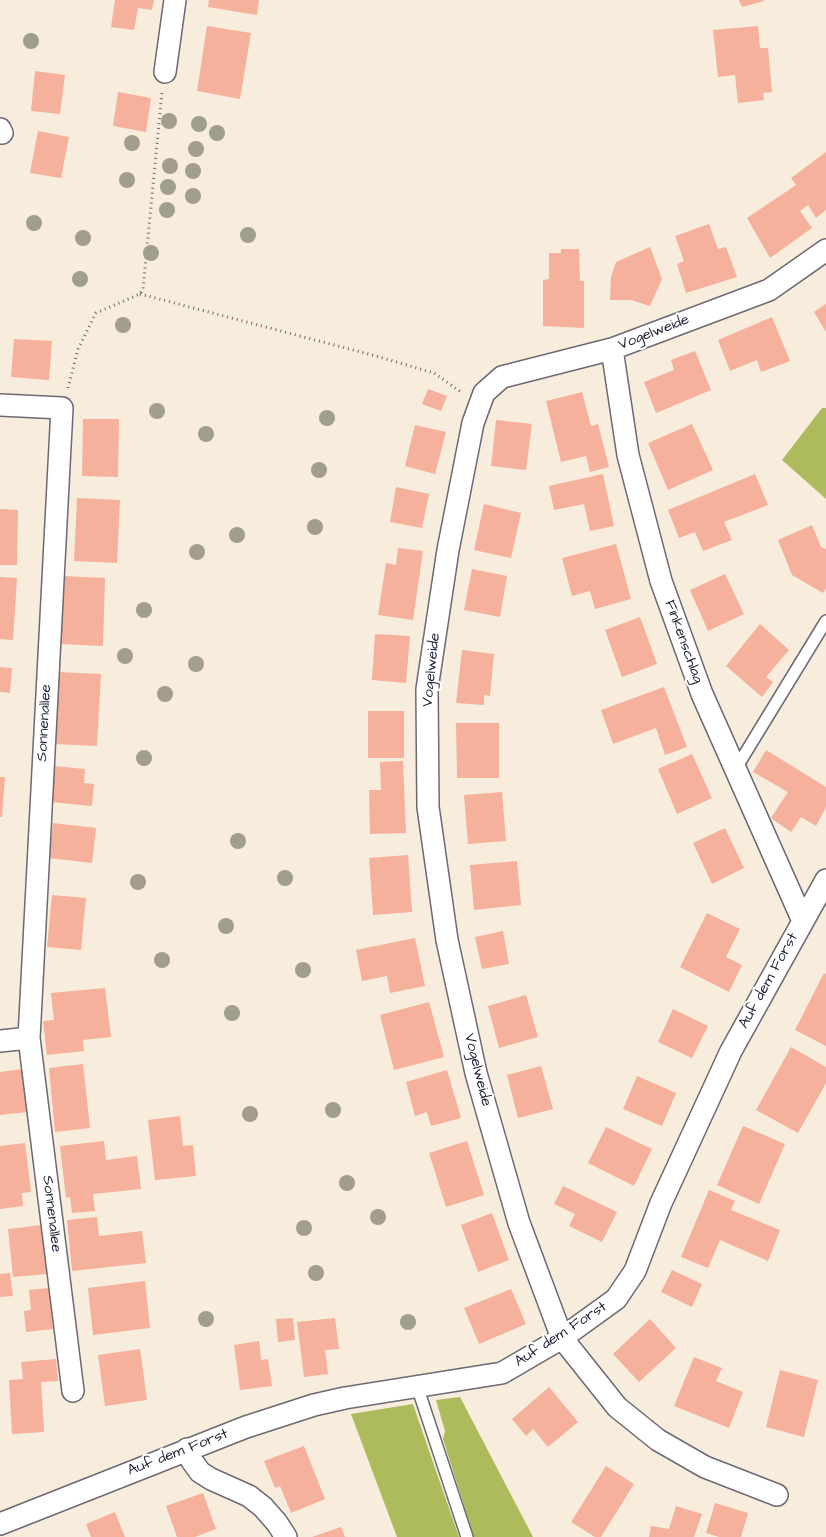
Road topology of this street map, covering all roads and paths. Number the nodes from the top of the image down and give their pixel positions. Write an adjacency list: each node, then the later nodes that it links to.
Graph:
1 (175, 0): 2 (street)
2 (165, 72): 6 (path)
3 (0, 129): 4 (street)
4 (0, 134)
5 (826, 250): 7 (street, Vogelweide)
6 (140, 294): 9 (path); 10 (path)
7 (612, 349): 9 (street, Vogelweide); 12 (street, Finkenschlag)
8 (0, 405): 10 (street)
9 (480, 406): 17 (street, Vogelweide)
10 (62, 408): 15 (street, Sonnenallee)
11 (826, 621): 12 (lane)
12 (735, 770): 14 (street, Finkenschlag)
13 (826, 880): 14 (street, Auf dem Forst)
14 (803, 920): 17 (street, Auf dem Forst)
15 (29, 1038): 16 (street); 19 (street, Sonnenallee)
16 (0, 1041)
17 (562, 1338): 18 (street, Auf dem Forst); 21 (street, Vogelweide)
18 (417, 1386): 20 (street, Auf dem Forst); 24 (lane)
19 (73, 1391)
20 (187, 1449): 22 (street, Auf dem Forst); 23 (street)
21 (776, 1495)
22 (0, 1524)
23 (286, 1537)
24 (467, 1537)

